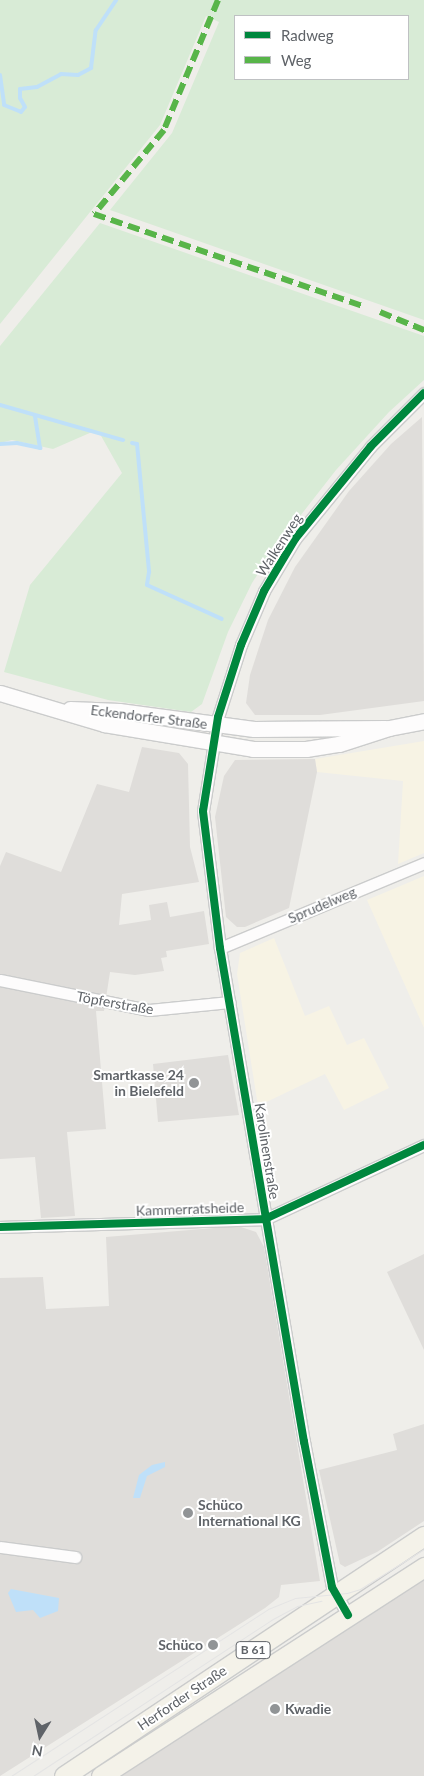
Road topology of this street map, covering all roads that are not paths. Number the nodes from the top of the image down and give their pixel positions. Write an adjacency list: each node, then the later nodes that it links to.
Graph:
1 (424, 393): 5 (street, Walkenweg)
2 (0, 693): 3 (street, Eckendorfer Straße)
3 (58, 708): 5 (street, Eckendorfer Straße); 7 (street, Eckendorfer Straße)
4 (424, 721): 6 (street, Eckendorfer Straße)
5 (216, 725): 6 (street, Eckendorfer Straße); 7 (street, Walkenweg)
6 (389, 728): 7 (street, Eckendorfer Straße)
7 (212, 744): 9 (street, Karolinenstraße)
8 (424, 863): 9 (street, Sprudelweg)
9 (220, 948): 11 (street, Karolinenstraße)
10 (0, 980): 11 (street, Töpferstraße)
11 (230, 1002): 13 (street, Karolinenstraße)
12 (424, 1145): 13 (street, Kammerratsheide)
13 (264, 1219): 14 (street, Kammerratsheide); 19 (street, Karolinenstraße)
14 (0, 1227)
15 (424, 1536): 19 (main road, Herforder Straße / B 61)
16 (0, 1547): 17 (street)
17 (75, 1557)
18 (424, 1567): 20 (main road, Herforder Straße / B 61)
19 (335, 1595): 20 (street, Karolinenstraße); 21 (main road, Herforder Straße / B 61)
20 (348, 1615): 22 (main road, Herforder Straße / B 61)
21 (64, 1776)
22 (101, 1776)

